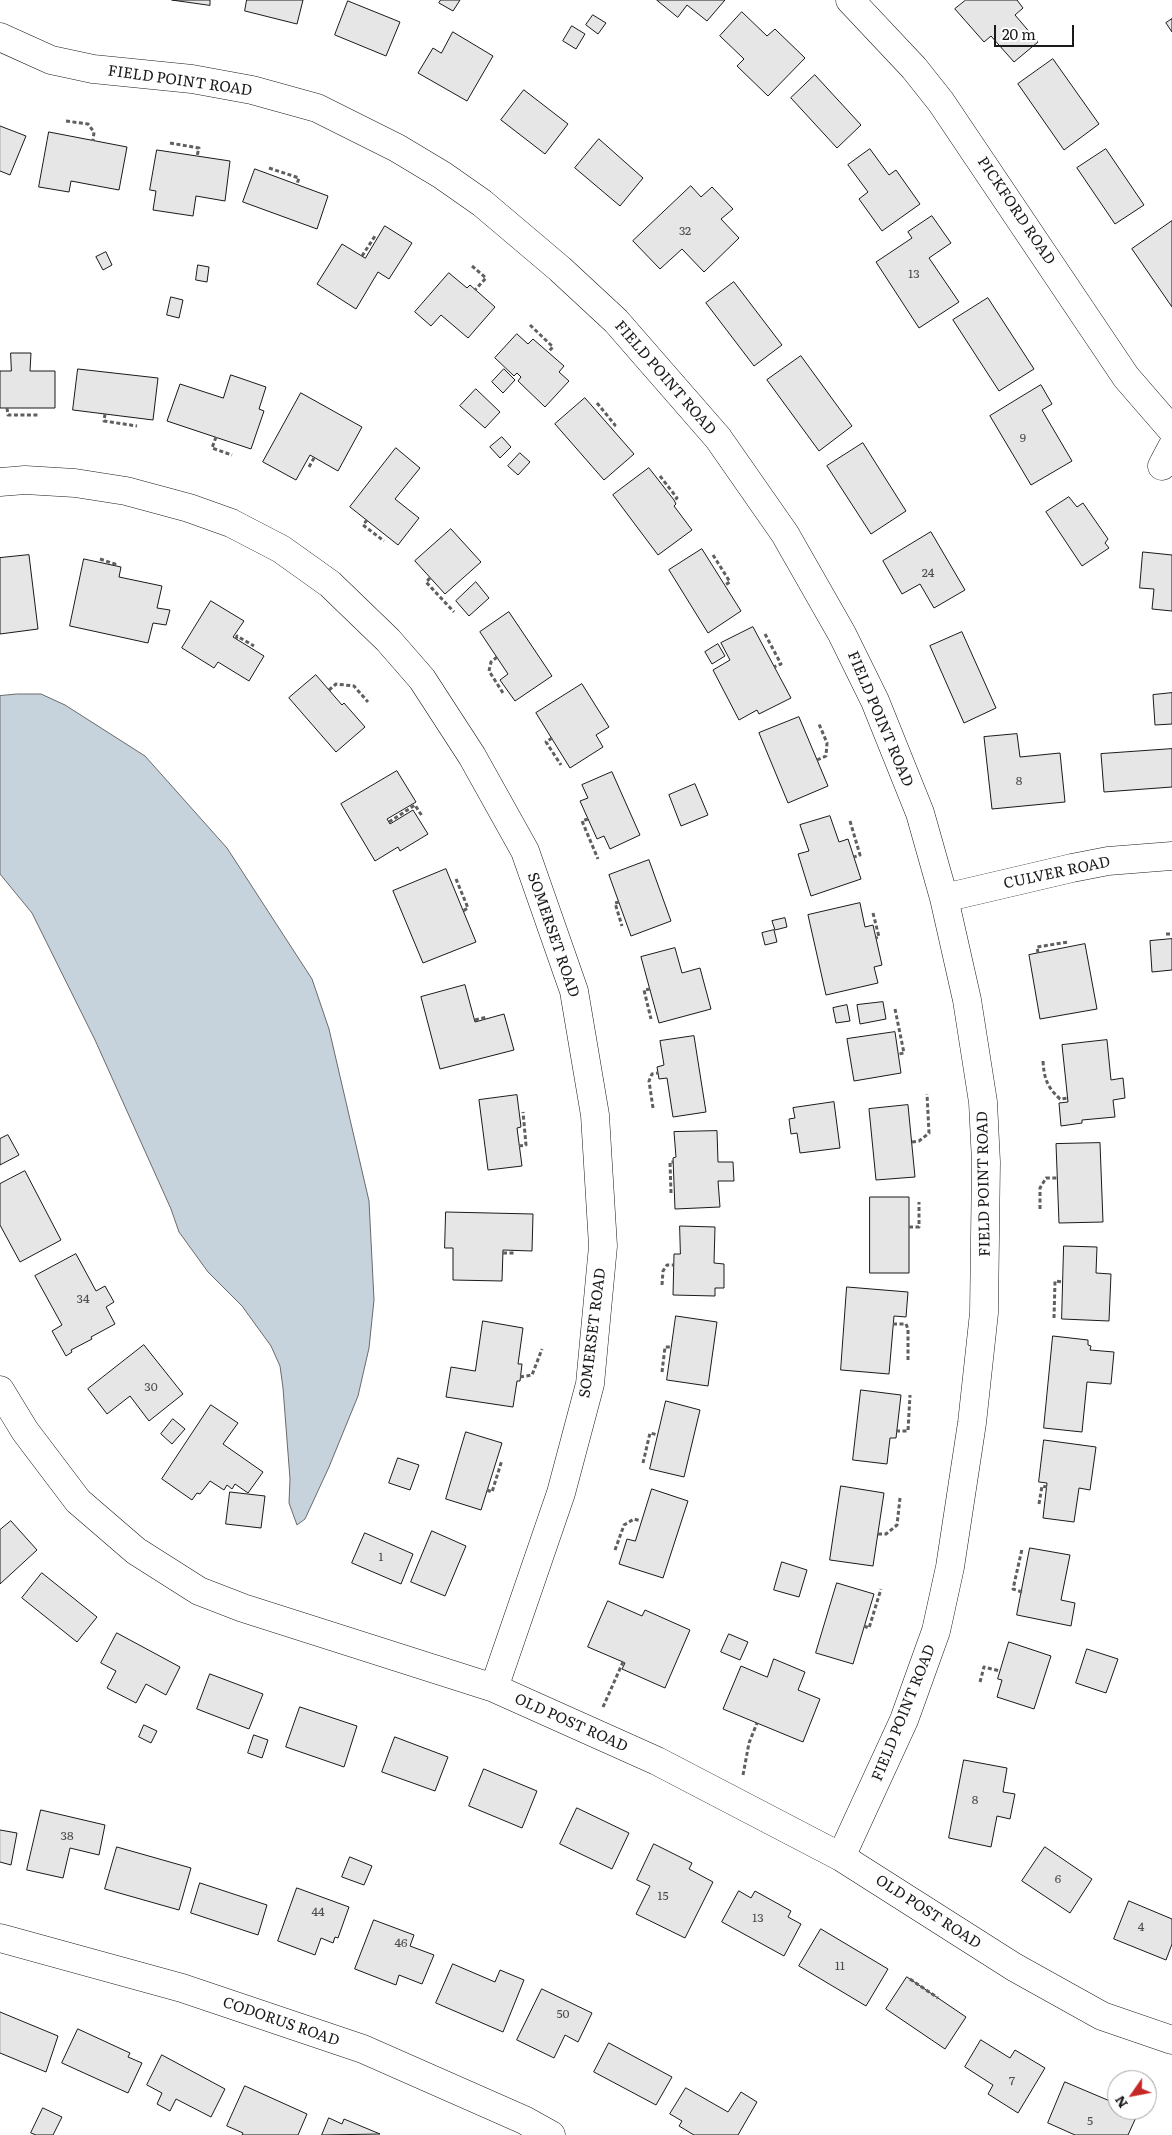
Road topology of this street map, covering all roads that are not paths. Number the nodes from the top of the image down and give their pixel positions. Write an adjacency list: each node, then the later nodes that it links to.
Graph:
1 (850, 0): 3 (street, PICKFORD ROAD)
2 (0, 37): 6 (street, FIELD POINT ROAD)
3 (1172, 430)
4 (0, 482): 8 (street, SOMERSET ROAD)
5 (1172, 856): 6 (street, CULVER ROAD)
6 (944, 898): 9 (street, FIELD POINT ROAD)
7 (0, 1390): 8 (street, OLD POST ROAD)
8 (494, 1688): 9 (street, OLD POST ROAD)
9 (842, 1857): 11 (street, OLD POST ROAD)
10 (0, 1938): 12 (street, CODORUS ROAD)
11 (1172, 2040)
12 (551, 2135)

